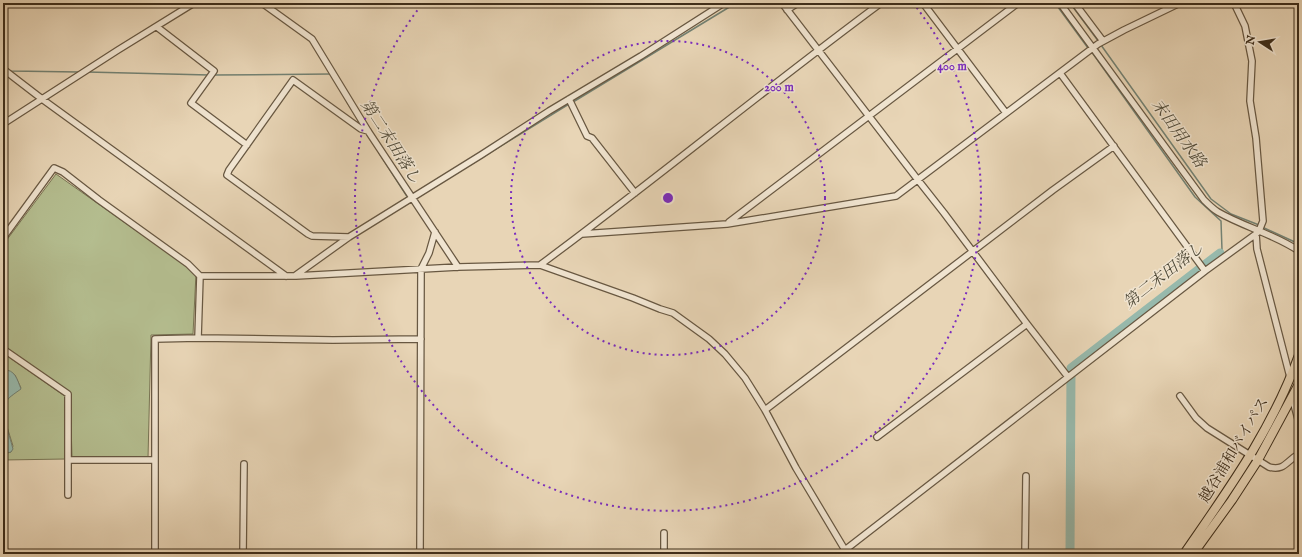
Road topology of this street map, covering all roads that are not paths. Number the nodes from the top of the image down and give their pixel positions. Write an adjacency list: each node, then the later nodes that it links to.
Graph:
1 (194, 3): 14 (street)
2 (262, 3): 26 (street)
3 (724, 3): 22 (street)
4 (782, 3): 13 (street)
5 (798, 3): 13 (street)
6 (881, 3): 18 (street)
7 (923, 3): 17 (street)
8 (1018, 3): 17 (street)
9 (1060, 3): 16 (street)
10 (1076, 3): 15 (street)
11 (1180, 3): 15 (street)
12 (1234, 3): 34 (street)
13 (787, 10): 18 (street)
14 (157, 27): 21 (street); 27 (street)
15 (1103, 41): 16 (street)
16 (1093, 48): 20 (street); 34 (street)
17 (957, 49): 23 (street); 24 (street)
18 (818, 50): 24 (street); 30 (street)
19 (3, 69): 21 (street)
20 (1060, 73): 23 (street); 28 (street)
21 (42, 99): 25 (street); 45 (street)
22 (569, 99): 30 (street); 31 (street)
23 (1006, 113): 29 (street)
24 (869, 116): 29 (street); 32 (street)
25 (3, 124)
26 (368, 130): 27 (street); 31 (street)
27 (247, 145): 36 (street)
28 (1114, 146): 39 (street); 43 (street)
29 (918, 180): 32 (street); 39 (street)
30 (635, 193): 35 (street)
31 (411, 198): 33 (street); 36 (street)
32 (727, 224): 35 (street)
33 (435, 232): 41 (street); 42 (street)
34 (1258, 232): 38 (street); 43 (street); 53 (street)
35 (582, 234): 40 (street)
36 (349, 237): 46 (street)
37 (3, 238): 44 (street)
38 (1299, 251)
39 (973, 252): 47 (street); 57 (street)
40 (540, 265): 41 (street); 57 (street)
41 (458, 267): 42 (street)
42 (421, 269): 46 (street); 49 (street)
43 (1205, 270): 52 (street)
44 (200, 276): 45 (street); 48 (street)
45 (286, 276): 46 (street)
46 (296, 276)
47 (1027, 324): 52 (street); 59 (street)
48 (198, 338): 49 (street); 63 (street)
49 (421, 339): 72 (street)
50 (3, 349): 62 (street)
51 (1299, 355): 53 (highway, 越谷浦和バイパス)
52 (1068, 377): 69 (street)
53 (1290, 380): 61 (highway, 越谷浦和バイパス)
54 (1299, 384): 56 (highway, 越谷浦和バイパス)
55 (1180, 396): 61 (street)
56 (1292, 397): 58 (street); 64 (highway, 越谷浦和バイパス)
57 (765, 410): 69 (street)
58 (1299, 423)
59 (878, 438)
60 (1299, 454): 64 (street)
61 (1250, 455): 64 (street); 75 (highway, 越谷浦和バイパス)
62 (68, 460): 63 (street); 67 (street)
63 (154, 460): 70 (street)
64 (1258, 460): 76 (highway, 越谷浦和バイパス)
65 (244, 464): 71 (street)
66 (1026, 476): 74 (street)
67 (68, 495)
68 (664, 533): 73 (street)
69 (845, 552)
70 (154, 554)
71 (243, 554)
72 (420, 554)
73 (664, 554)
74 (1025, 554)
75 (1184, 554)
76 (1193, 554)

